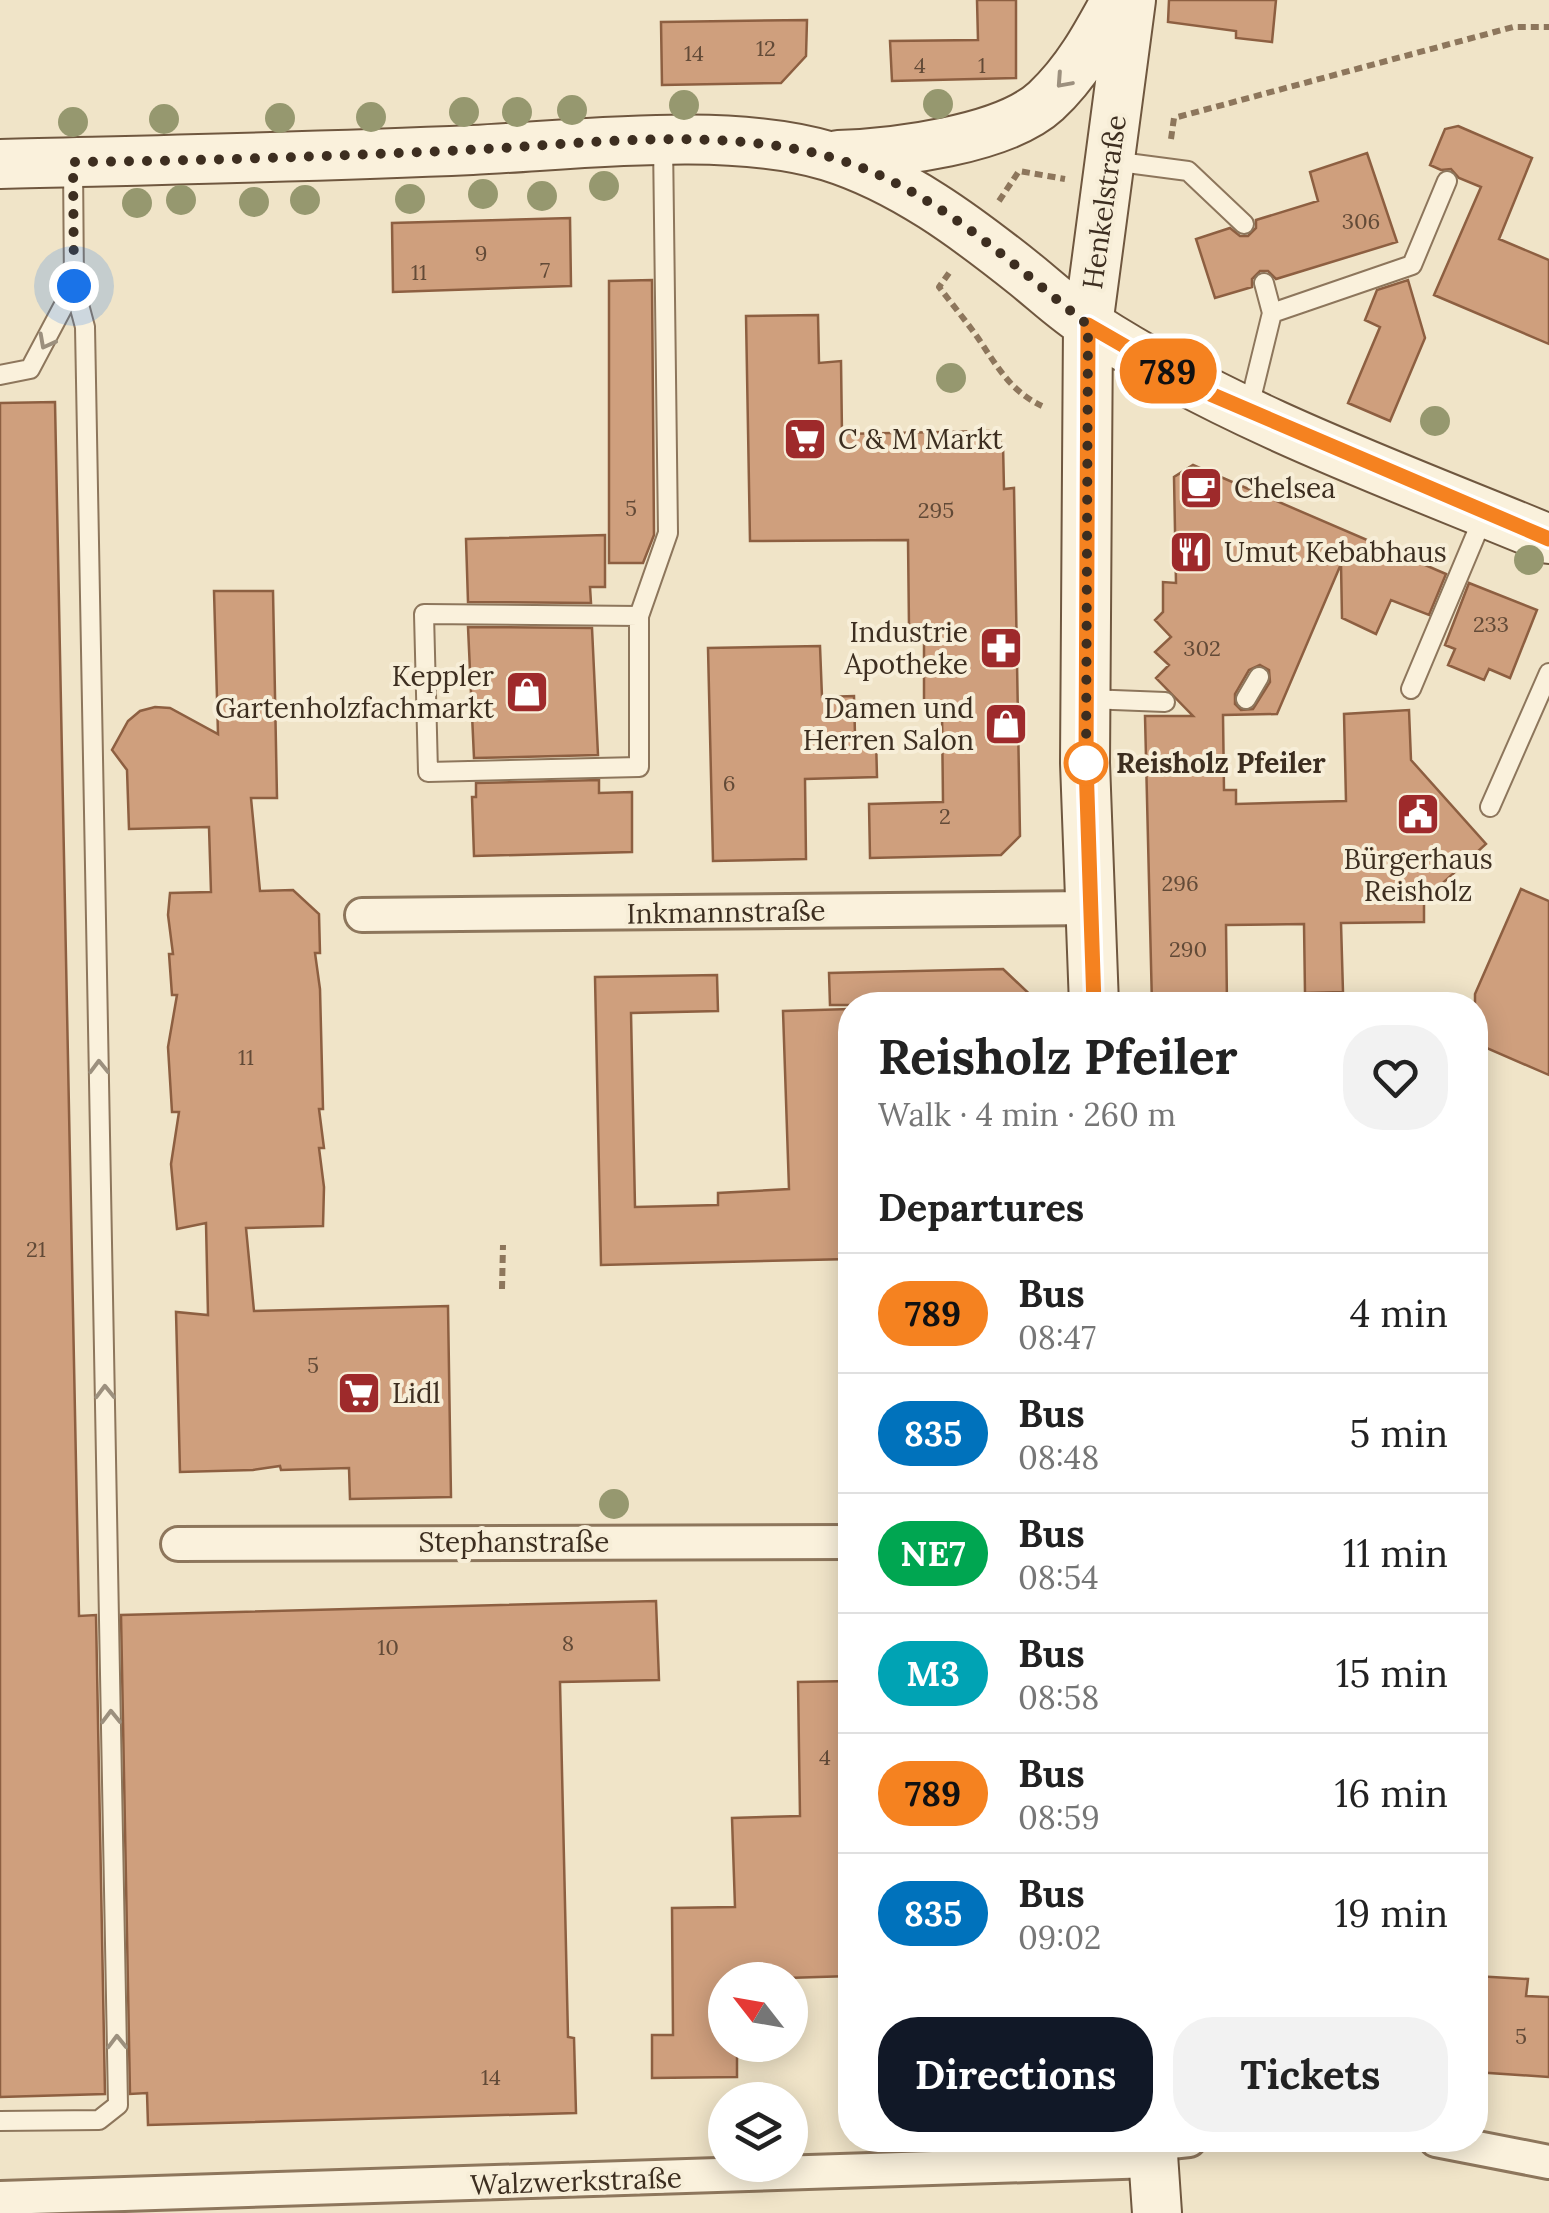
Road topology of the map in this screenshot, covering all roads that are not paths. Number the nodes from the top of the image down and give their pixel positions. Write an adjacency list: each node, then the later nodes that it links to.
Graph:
1 (1116, 0): 4 (street, one-way to 4)
2 (1131, 0): 5 (street, Henkelstraße)
3 (663, 141): 4 (street); 6 (street); 18 (lane)
4 (825, 155): 13 (street)
5 (1111, 161): 9 (lane); 13 (street, Henkelstraße)
6 (73, 162): 7 (street); 11 (lane)
7 (0, 164)
8 (1447, 181): 12 (lane)
9 (1244, 224)
10 (1264, 283): 12 (lane)
11 (74, 286): 14 (lane, one-way to 14); 31 (lane, one-way to 11)
12 (1272, 314): 15 (lane)
13 (1088, 325): 15 (street); 22 (street, Henkelstraße)
14 (0, 375)
15 (1248, 412): 16 (street)
16 (1485, 512): 17 (street); 21 (lane)
17 (1549, 539)
18 (639, 616): 18 (lane)
19 (1549, 674): 25 (lane)
20 (1259, 677): 23 (lane)
21 (1411, 689)
22 (1088, 699): 24 (lane); 26 (street, Henkelstraße)
23 (1246, 699)
24 (1164, 702)
25 (1490, 807)
26 (1090, 908): 27 (street, Inkmannstraße); 28 (street, Henkelstraße)
27 (362, 915)
28 (1093, 992)
29 (838, 1542): 30 (street, Stephanstraße)
30 (178, 1544)
31 (0, 2121)
32 (1488, 2150): 35 (street)
33 (1049, 2152): 37 (street, Walzwerkstraße)
34 (1161, 2152): 38 (street)
35 (1549, 2162)
36 (0, 2198): 37 (street, Walzwerkstraße)
37 (60, 2205)
38 (1157, 2213)

